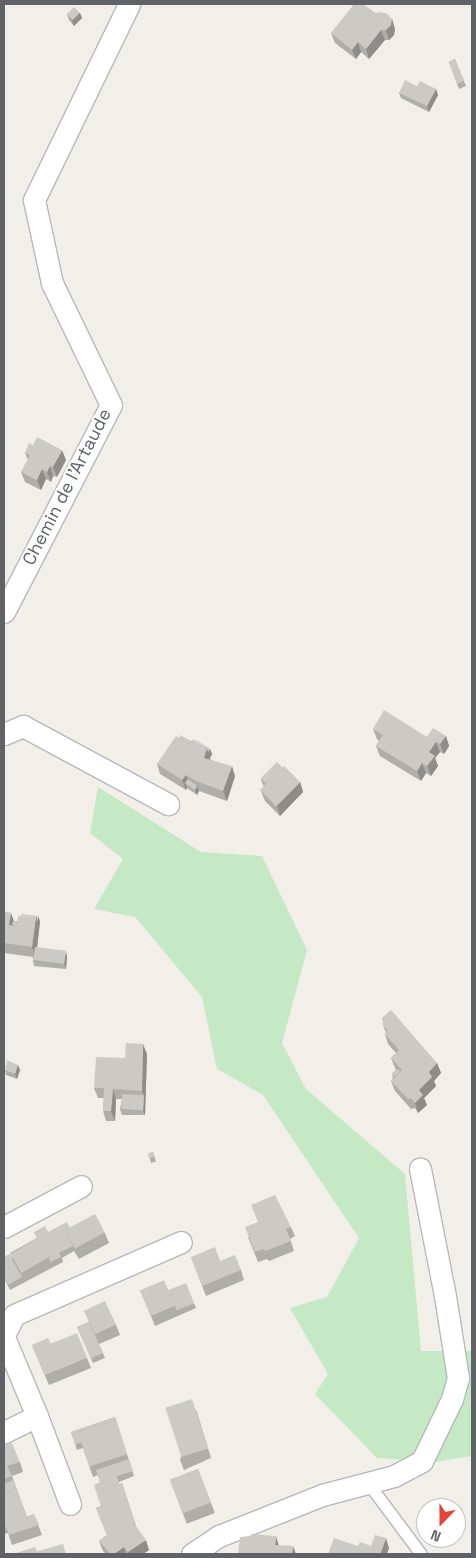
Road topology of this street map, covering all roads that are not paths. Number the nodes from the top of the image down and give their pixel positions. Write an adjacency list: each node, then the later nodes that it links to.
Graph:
1 (129, 4): 2 (street, Chemin de l'Artaude)
2 (4, 612)
3 (4, 734): 4 (street)
4 (168, 804)
5 (420, 1168): 12 (street)
6 (81, 1186): 7 (street)
7 (4, 1227)
8 (181, 1242): 9 (street)
9 (4, 1336): 10 (street)
10 (36, 1416): 11 (street); 13 (street)
11 (4, 1432)
12 (368, 1483): 14 (street); 15 (lane)
13 (70, 1504)
14 (192, 1554)
15 (421, 1554)

